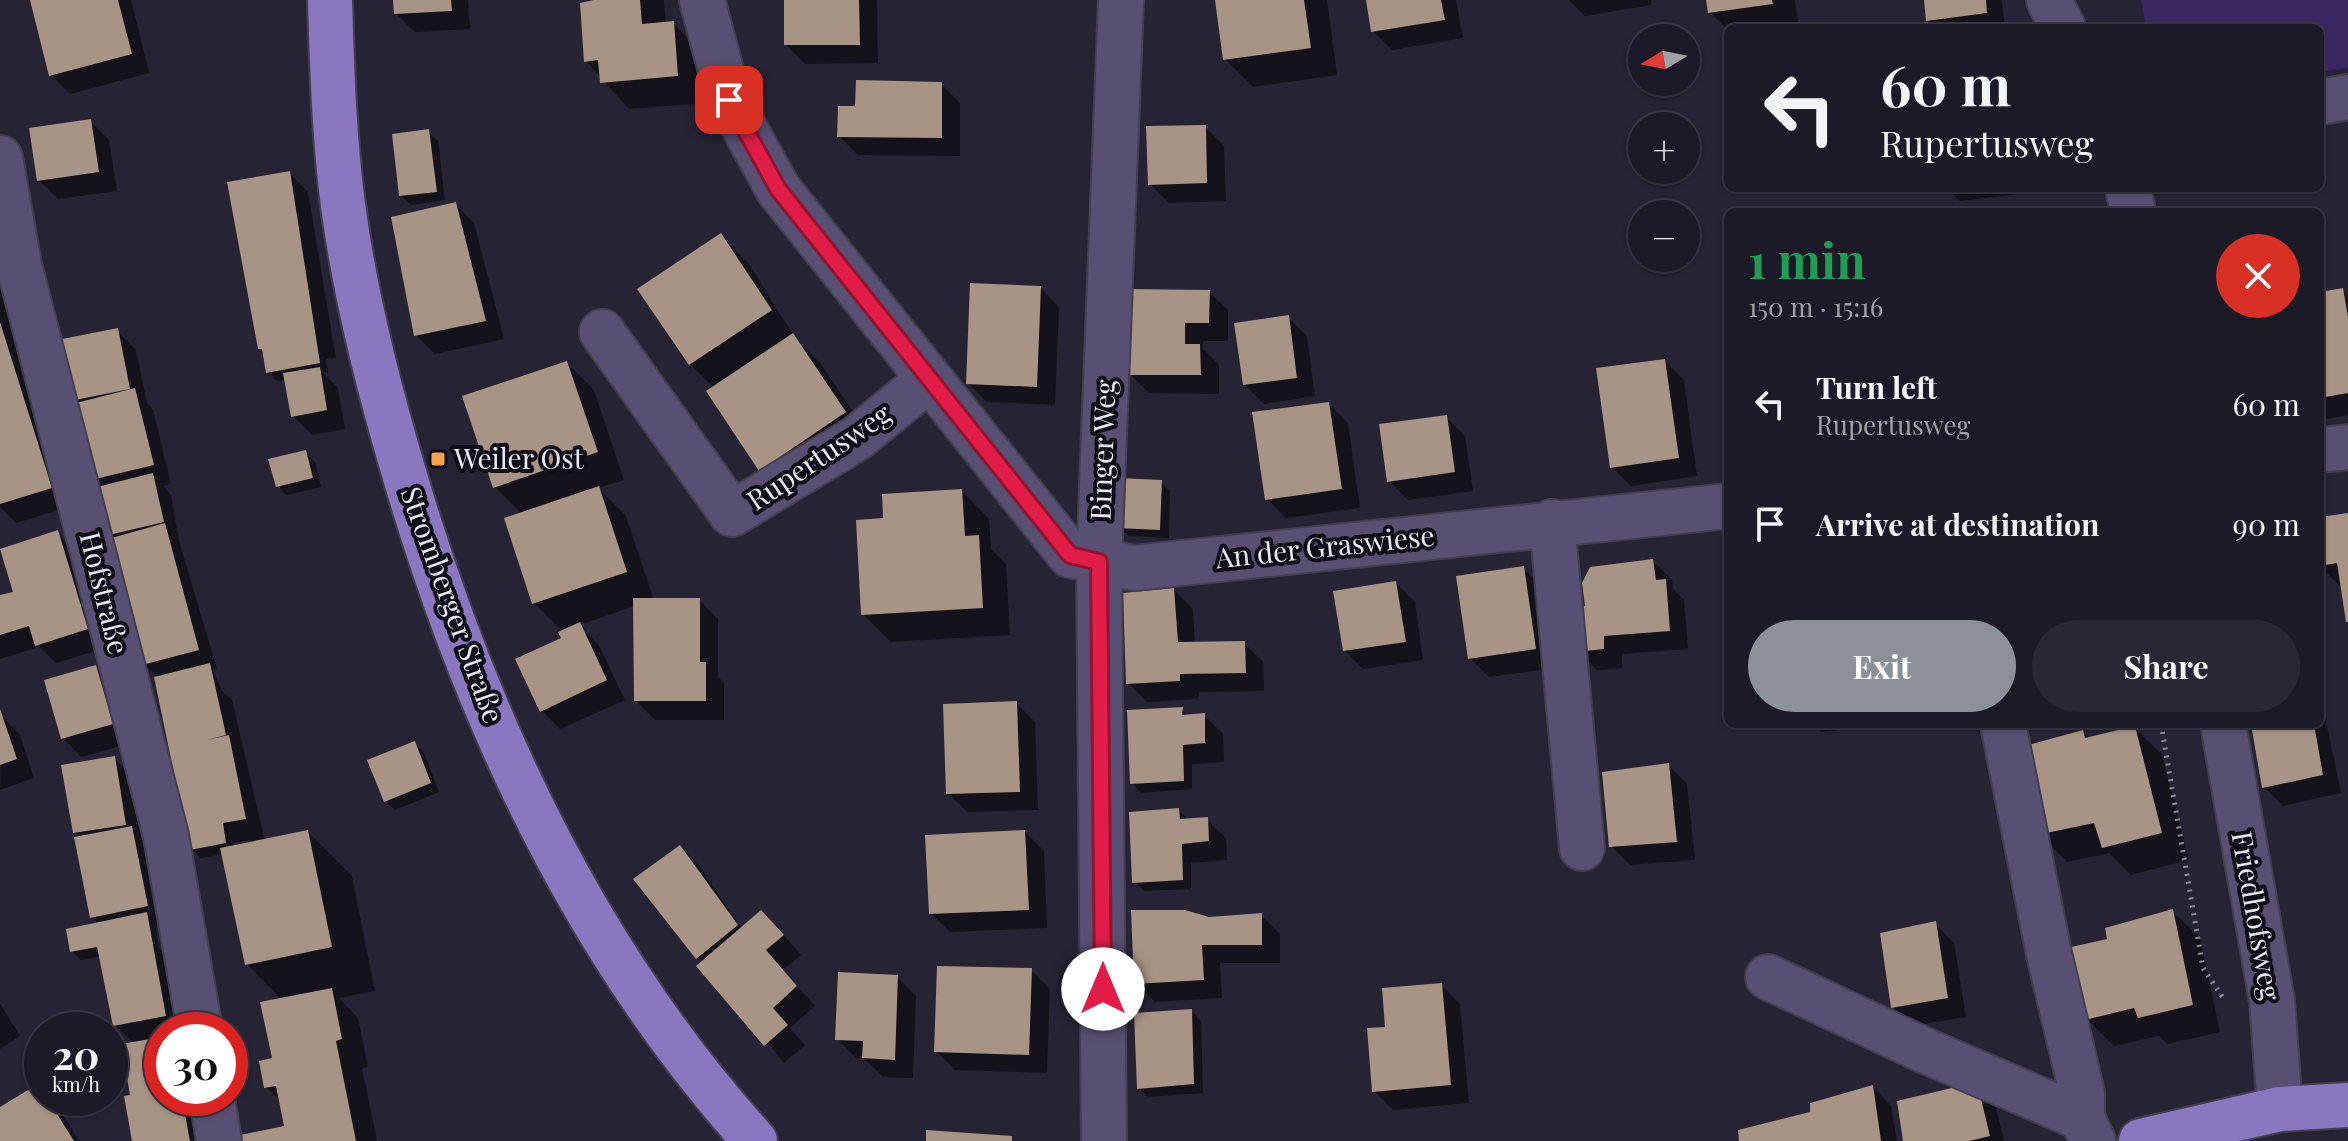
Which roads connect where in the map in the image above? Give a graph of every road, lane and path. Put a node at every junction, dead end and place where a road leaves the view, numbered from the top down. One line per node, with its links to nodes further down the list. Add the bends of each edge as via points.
1 (330, 0): 29 (main road, Stromberger Straße, via 343,207 362,309 387,417 460,641 513,770 618,962 673,1043)
2 (702, 0): 10 (street, via 729,100 778,189)
3 (1121, 0): 15 (street, Binger Weg)
4 (2049, 0): 5 (street)
5 (2061, 24)
6 (2348, 97): 7 (street)
7 (2324, 101)
8 (0, 158): 21 (street, Hofstraße, via 19,265 166,836)
9 (602, 332): 10 (street, Rupertusweg, via 732,514 857,438)
10 (929, 379): 15 (street, via 1070,555)
11 (2348, 447): 12 (street)
12 (2324, 450)
13 (1724, 506): 14 (street, An der Graswiese)
14 (1552, 522): 15 (street, An der Graswiese, via 1134,568); 19 (street)
15 (1099, 562): 30 (street, Binger Weg)
16 (2004, 728): 26 (street)
17 (2162, 728): 22 (path, via 2203,968 2233,1014)
18 (2224, 728): 22 (street, Friedhofsweg)
19 (1582, 848)
20 (1768, 977): 26 (street)
21 (197, 1012)
22 (2275, 1043): 24 (street, Friedhofsweg)
23 (2348, 1105): 24 (main road)
24 (2280, 1109): 27 (main road)
25 (215, 1116): 28 (street)
26 (2087, 1130)
27 (2227, 1131): 31 (main road)
28 (219, 1141)
29 (755, 1141)
30 (1104, 1141)
31 (2141, 1141)

